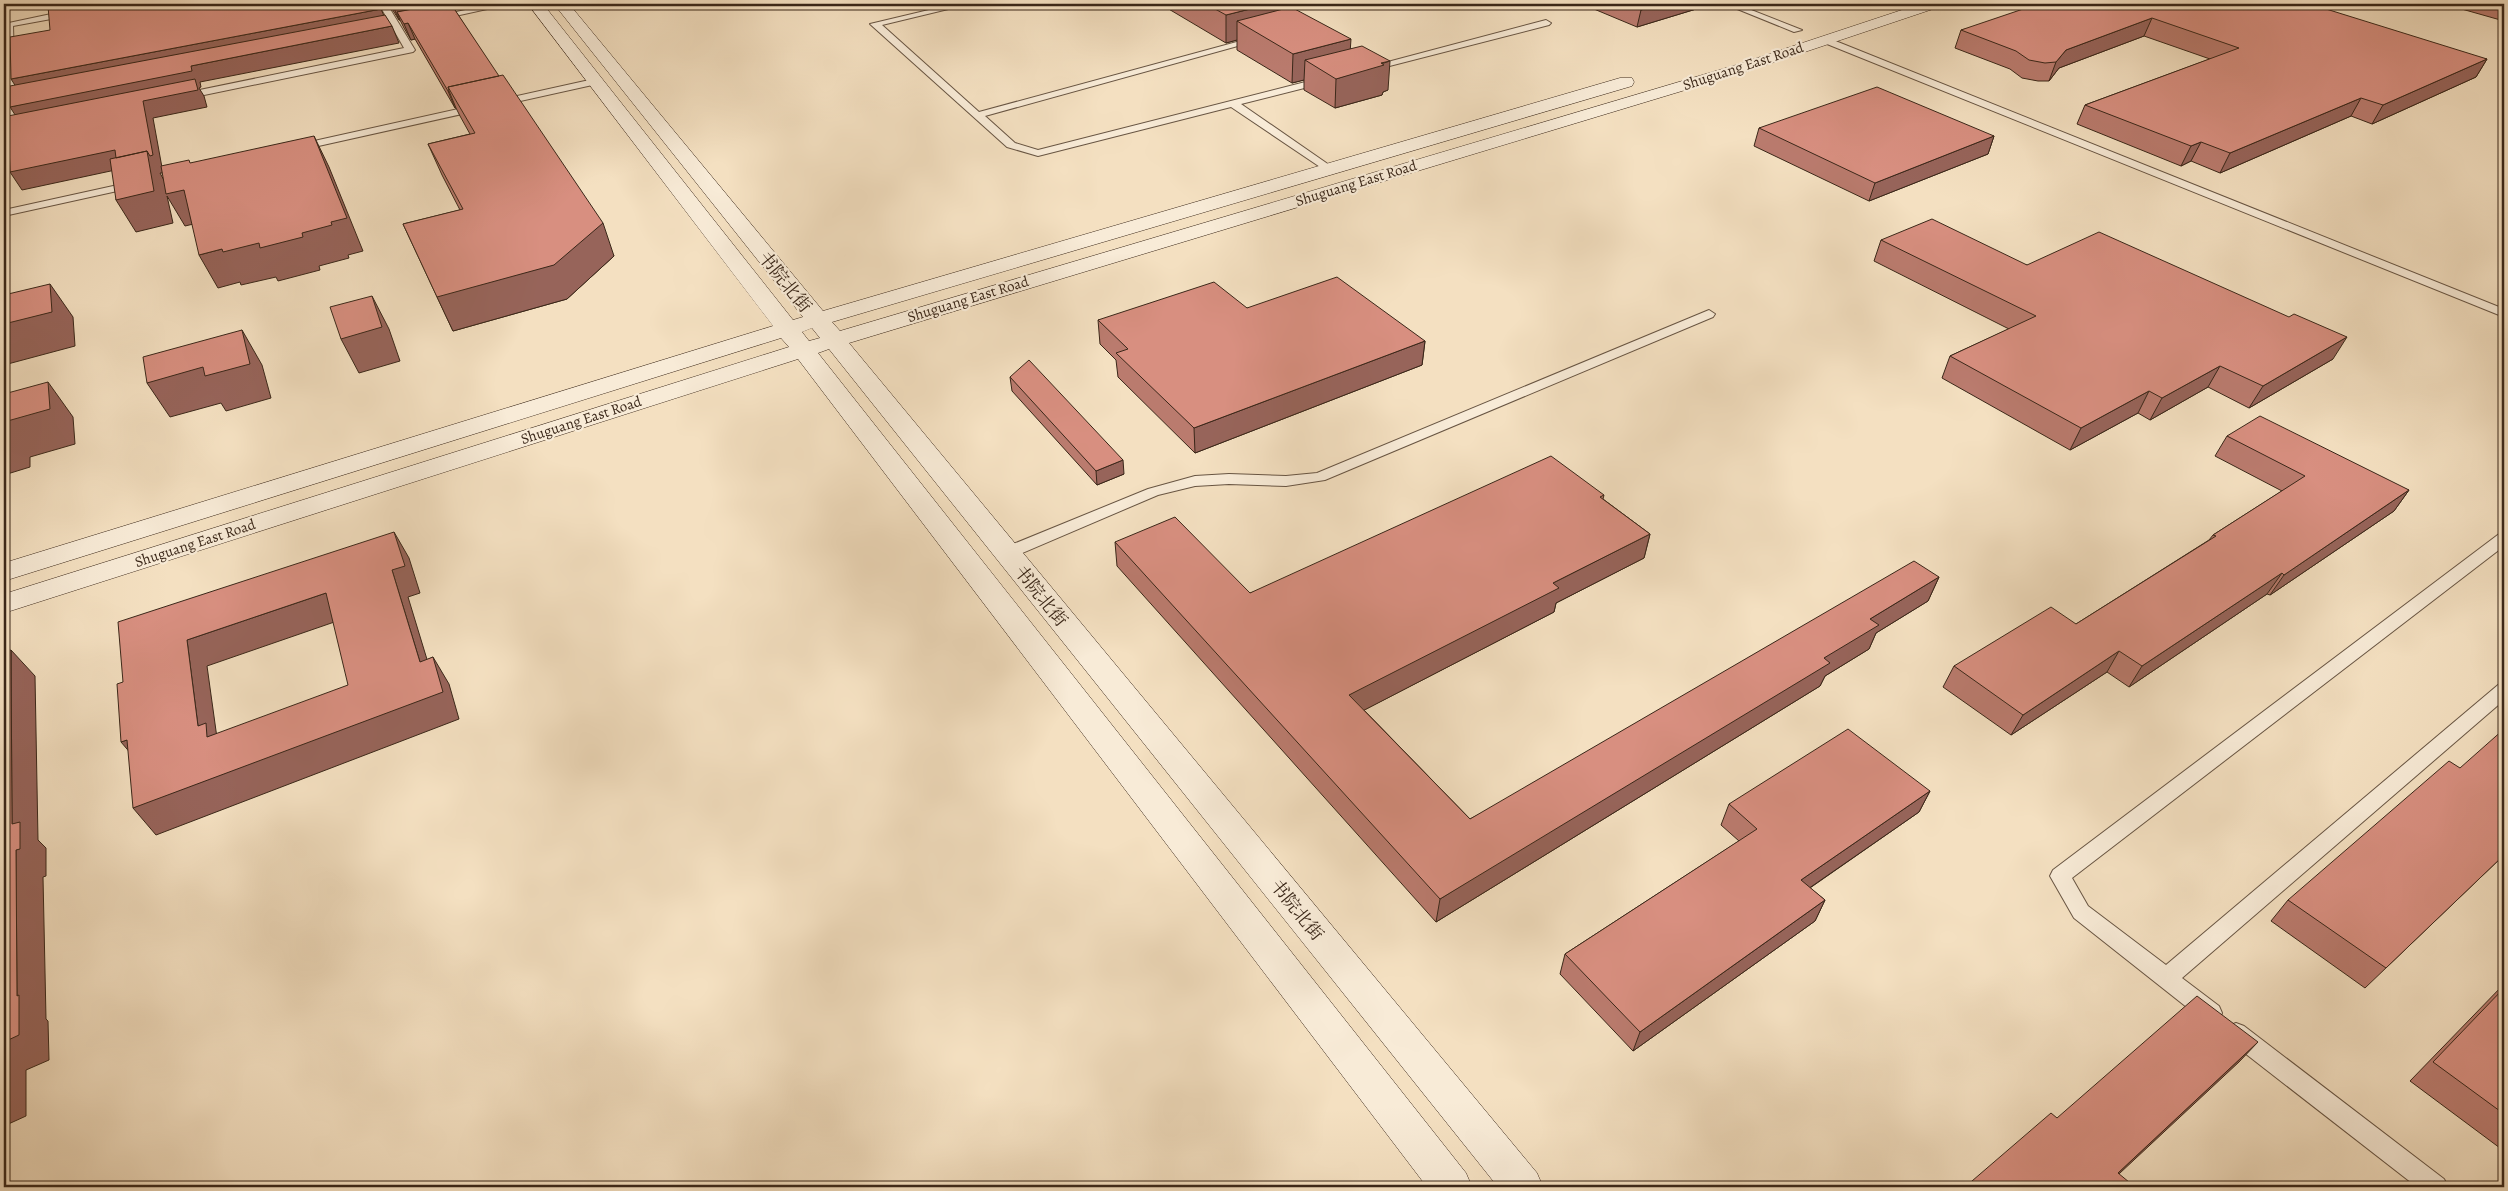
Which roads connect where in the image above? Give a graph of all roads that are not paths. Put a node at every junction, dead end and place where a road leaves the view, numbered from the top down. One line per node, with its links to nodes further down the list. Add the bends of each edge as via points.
1 (383, 4): 18 (lane, via 410,50)
2 (506, 4): 10 (lane)
3 (535, 4): 17 (main road, 书院北街)
4 (560, 4): 28 (main road, 书院北街)
5 (965, 4): 20 (lane, via 875,24)
6 (1729, 4): 12 (lane)
7 (1878, 4): 12 (main road, Shuguang East Road)
8 (1934, 4): 14 (main road, Shuguang East Road)
9 (84, 10): 21 (lane, via 8,24 15,100 11,131)
10 (423, 20)
11 (1546, 23): 15 (lane)
12 (1797, 30): 23 (main road, Shuguang East Road)
13 (1273, 35): 20 (lane)
14 (1825, 40): 26 (lane); 30 (main road, Shuguang East Road)
15 (1364, 67)
16 (1333, 77): 19 (lane)
17 (594, 82): 22 (lane); 29 (main road, 书院北街)
18 (167, 100)
19 (1232, 103): 20 (lane, via 1038,153 1011,145); 23 (lane)
20 (978, 115)
21 (31, 127)
22 (284, 151)
23 (1330, 169): 28 (main road, Shuguang East Road)
24 (149, 181): 25 (lane)
25 (4, 213)
26 (2504, 313)
27 (1709, 314): 33 (lane, via 1320,476 1286,481 1195,481 1154,492)
28 (816, 320): 29 (main road, Shuguang East Road); 30 (main road, 书院北街)
29 (786, 329): 31 (main road, 书院北街); 34 (main road, Shuguang East Road)
30 (834, 340): 31 (main road, Shuguang East Road); 33 (main road, 书院北街)
31 (802, 350): 35 (main road, Shuguang East Road); 38 (main road, 书院北街)
32 (2504, 538): 37 (lane, via 2060,876 2081,912)
33 (1007, 553): 39 (main road, 书院北街)
34 (4, 572)
35 (4, 604)
36 (2504, 690): 37 (lane)
37 (2166, 978): 40 (lane)
38 (1452, 1187)
39 (1522, 1187)
40 (2436, 1187)

